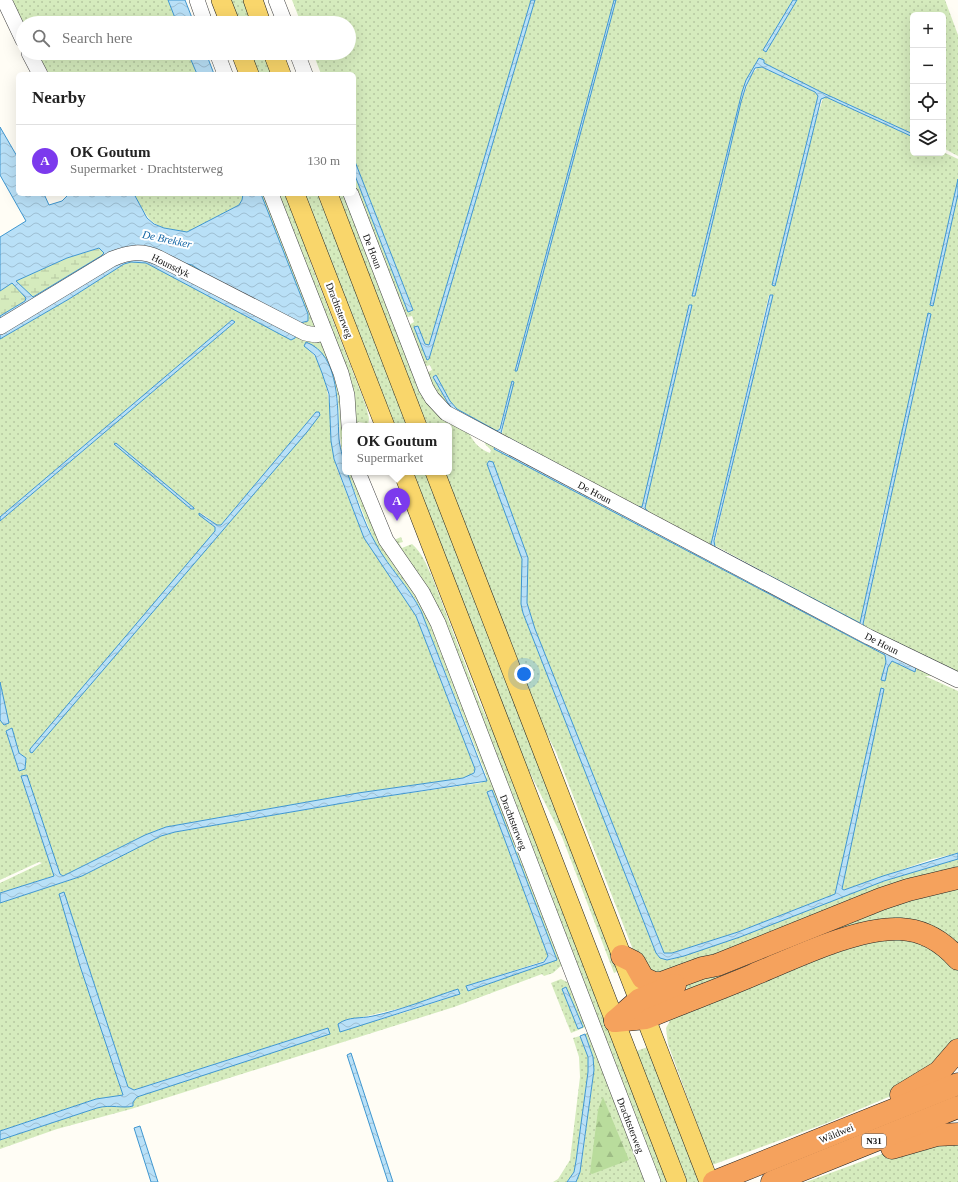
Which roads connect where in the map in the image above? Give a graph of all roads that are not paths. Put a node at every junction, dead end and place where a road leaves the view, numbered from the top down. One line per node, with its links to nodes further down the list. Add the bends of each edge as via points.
1 (4, 0): 10 (street)
2 (197, 0): 6 (street)
3 (221, 0): 7 (main road)
4 (253, 0): 8 (main road)
5 (276, 0): 9 (street)
6 (203, 16)
7 (227, 16)
8 (259, 16)
9 (282, 16)
10 (16, 25)
11 (33, 60): 16 (street)
12 (220, 60): 17 (street)
13 (244, 60): 18 (main road)
14 (276, 60): 19 (main road)
15 (300, 60): 20 (street)
16 (39, 72)
17 (224, 72)
18 (248, 72)
19 (280, 72)
20 (304, 72)
21 (272, 196): 26 (street)
22 (296, 196): 28 (main road, Drachtsterweg)
23 (329, 196): 29 (main road)
24 (352, 196): 33 (street, De Houn, via 426,388 446,413 827,615)
25 (0, 327): 26 (street, Hounsdyk, via 112,259 138,252 159,258 305,334)
26 (325, 333): 27 (street, via 345,384)
27 (349, 423)
28 (384, 423)
29 (416, 423)
30 (359, 475): 45 (street, Drachtsterweg, via 386,540 422,592 438,623)
31 (404, 475): 39 (main road)
32 (436, 475): 35 (main road)
33 (958, 680)
34 (958, 878): 37 (highway, via 908,890 880,900)
35 (622, 956): 37 (highway, via 634,962 643,978 654,983 670,981); 38 (main road)
36 (958, 959): 38 (highway, via 942,944 921,933 902,929 881,930 820,947)
37 (717, 965): 38 (highway)
38 (642, 1009): 39 (highway); 47 (main road)
39 (615, 1021): 46 (main road)
40 (958, 1050): 44 (highway, N31, via 939,1072 854,1116)
41 (958, 1084): 44 (highway, Wâldwei / N31)
42 (958, 1107): 49 (highway, N31)
43 (958, 1134): 50 (highway, N31, via 938,1135 912,1141)
44 (826, 1137): 48 (highway, Wâldwei / N31)
45 (653, 1182)
46 (677, 1182)
47 (709, 1182)
48 (714, 1182)
49 (772, 1182)
50 (795, 1182)

